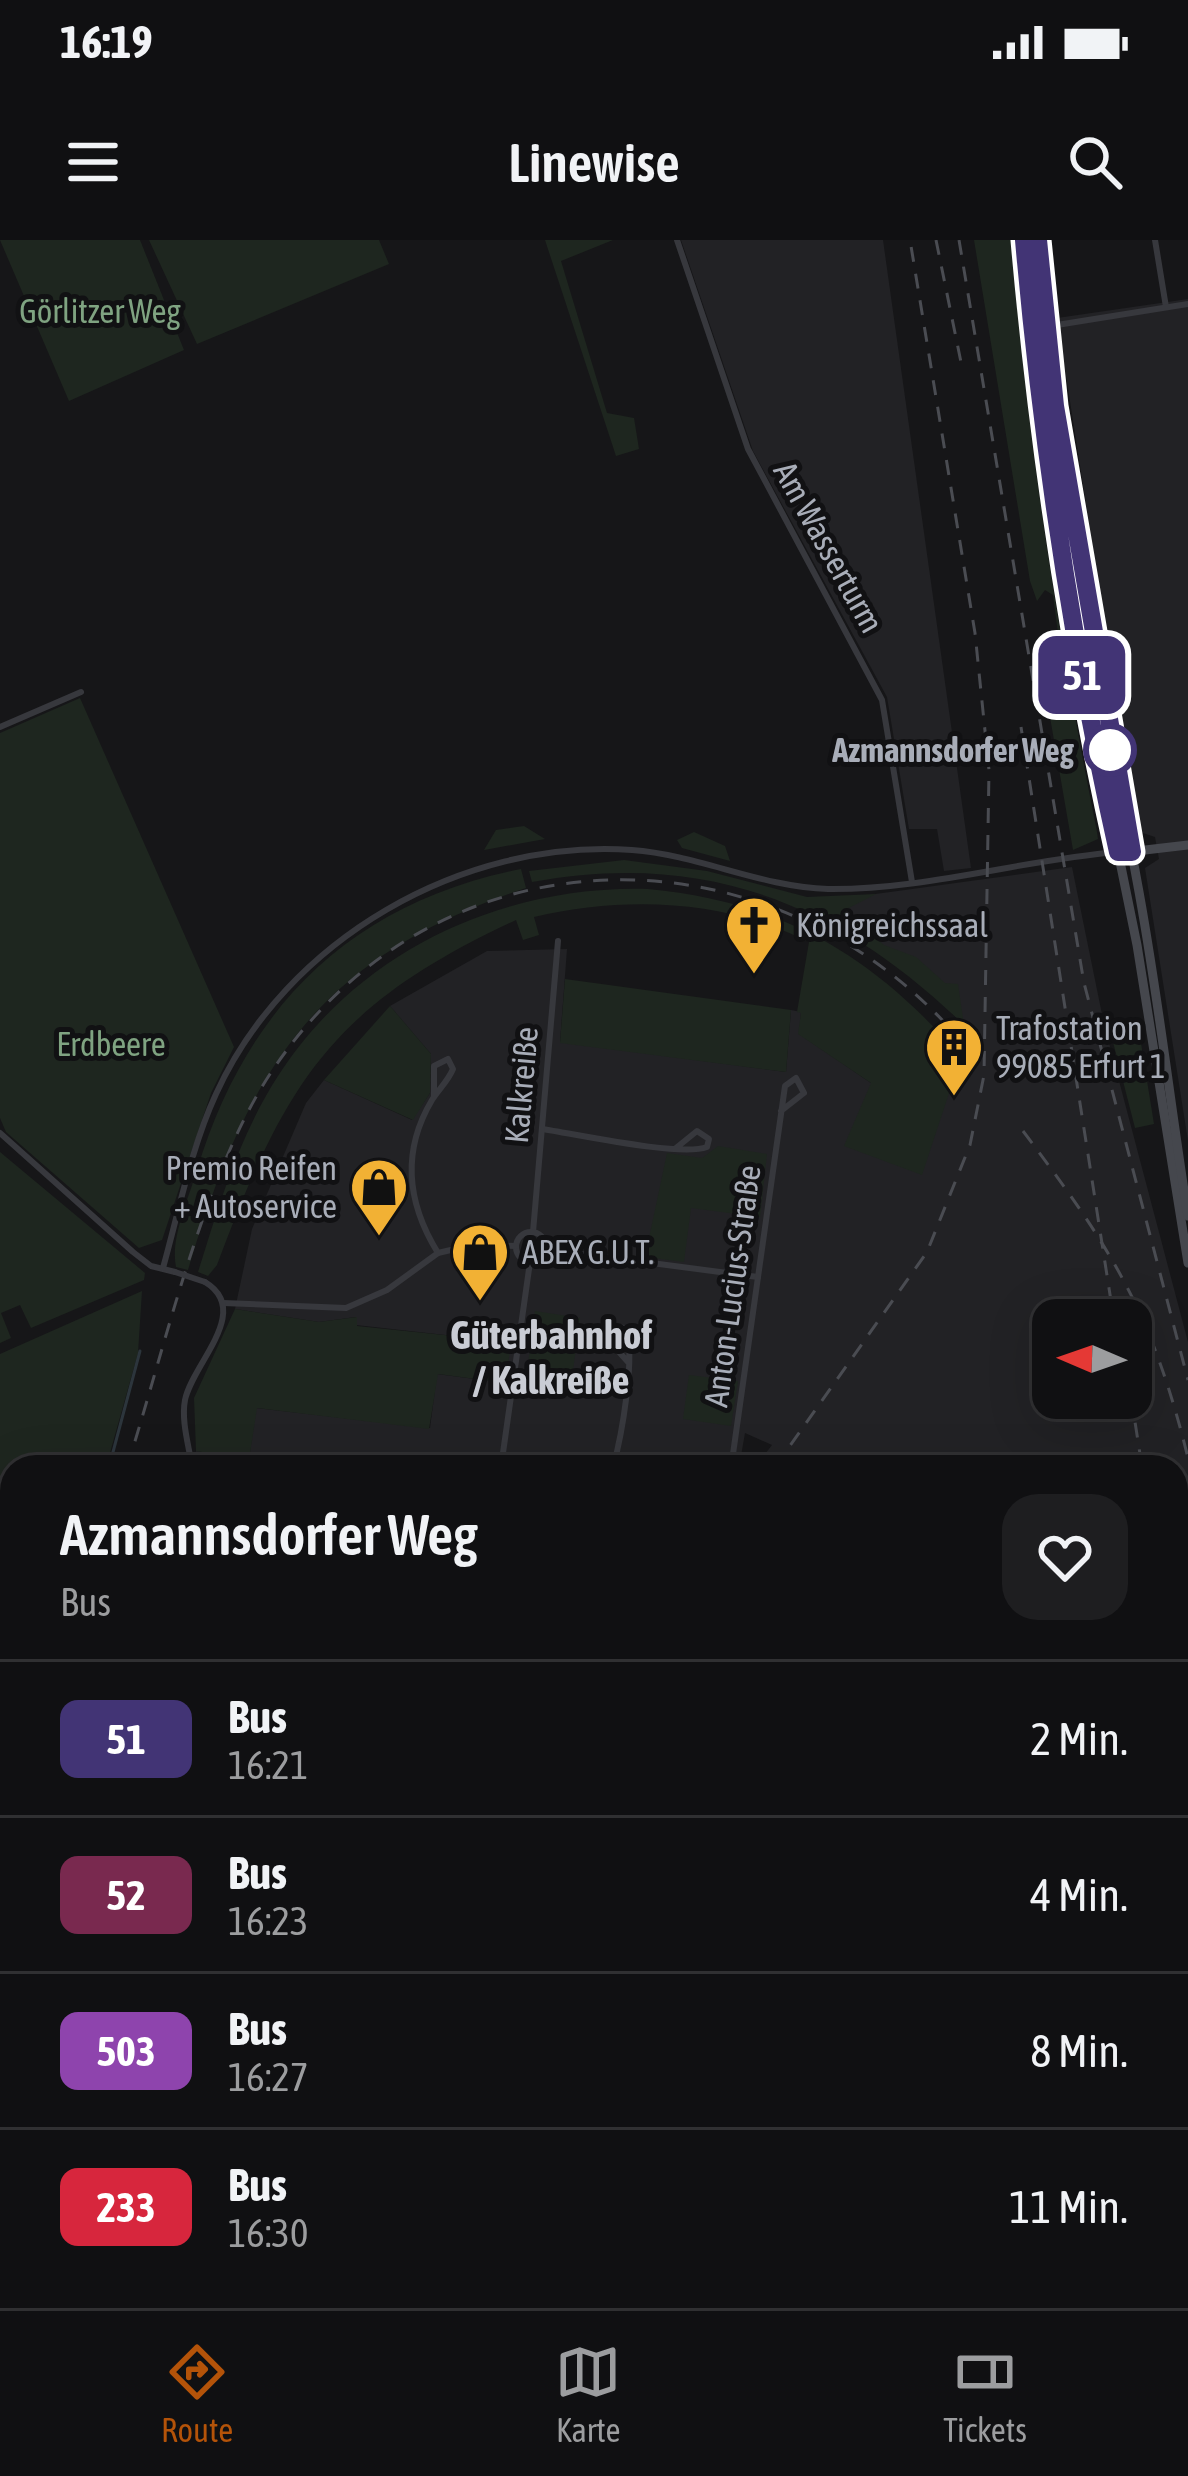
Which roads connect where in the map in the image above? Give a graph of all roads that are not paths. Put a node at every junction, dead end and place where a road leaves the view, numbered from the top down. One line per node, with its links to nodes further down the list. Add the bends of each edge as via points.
1 (677, 240): 14 (street, Am Wasserturm, via 748,449 882,700)
2 (1024, 240): 8 (main road)
3 (1038, 240): 7 (main road)
4 (1155, 240): 6 (street)
5 (1188, 304): 6 (street)
6 (1166, 308): 7 (street)
7 (1045, 327): 8 (street); 13 (main road)
8 (1031, 329): 12 (main road, via 1084,685)
9 (81, 692): 10 (street)
10 (0, 727)
11 (1188, 845): 13 (main road)
12 (1118, 852): 13 (main road); 14 (street); 27 (main road)
13 (1132, 852): 21 (main road)
14 (912, 882): 28 (street, via 814,888 667,854 589,850 488,868 405,901 313,961 255,1024 201,1133)
15 (558, 941): 18 (street, Kalkreiße)
16 (434, 1096): 16 (street, via 453,1069 448,1059 434,1066); 25 (street, via 410,1177)
17 (782, 1111): 17 (street, Anton-Lucius-Straße, via 805,1093 796,1078 785,1086); 29 (street, Anton-Lucius-Straße)
18 (542, 1129): 20 (street); 22 (street, Kalkreiße)
19 (0, 1133): 28 (street, via 133,1252)
20 (676, 1148): 20 (street, via 702,1150 709,1138 697,1131)
21 (1188, 1216)
22 (533, 1232): 23 (street); 24 (street)
23 (516, 1246): 25 (street); 26 (street)
24 (545, 1250): 26 (street); 29 (street)
25 (438, 1253): 30 (street, via 346,1308)
26 (530, 1262): 33 (street)
27 (1188, 1263)
28 (163, 1268): 30 (street, bridge, via 205,1282)
29 (758, 1277): 35 (street, Anton-Lucius-Straße)
30 (223, 1303): 32 (street, via 224,1317 186,1396)
31 (628, 1362): 31 (street, via 628,1332 616,1328 610,1343); 34 (street)
32 (191, 1455)
33 (503, 1455)
34 (615, 1455)
35 (732, 1455)

